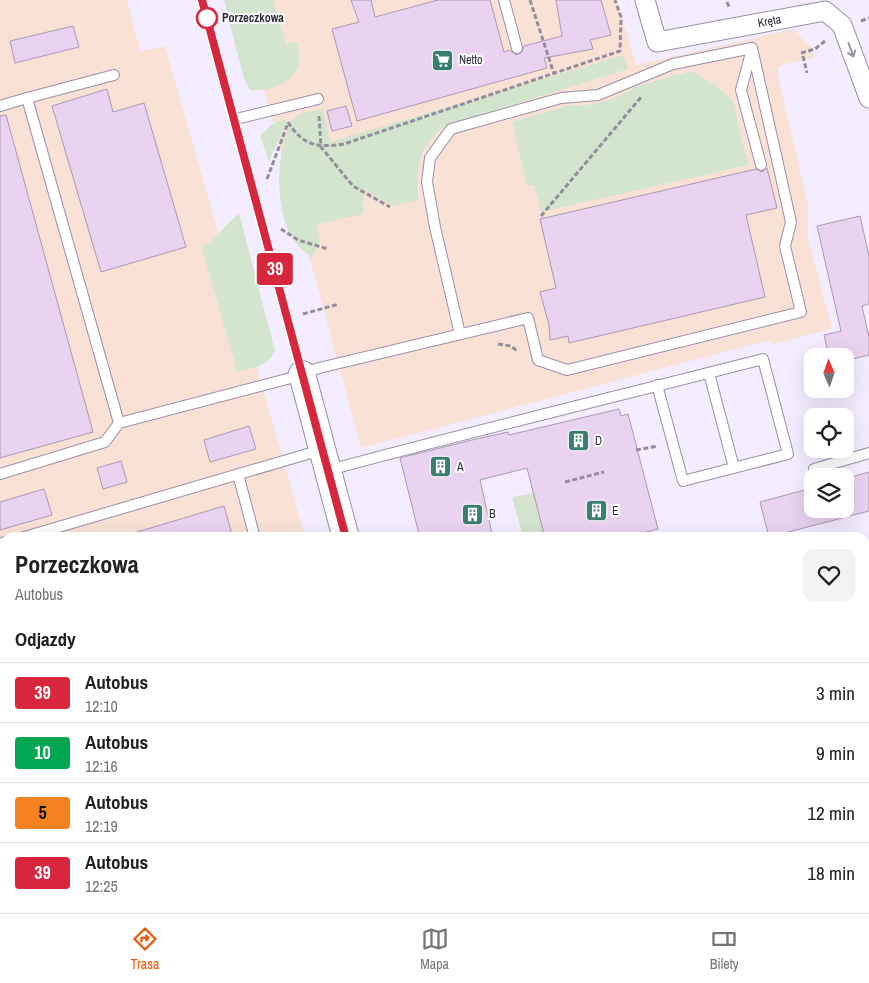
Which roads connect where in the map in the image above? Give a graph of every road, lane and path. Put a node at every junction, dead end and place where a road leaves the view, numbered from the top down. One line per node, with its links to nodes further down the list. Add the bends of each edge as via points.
1 (504, 0): 6 (lane)
2 (530, 0): 10 (path)
3 (615, 0): 10 (path, via 620,17 620,51)
4 (645, 0): 5 (street, Kręta, via 657,42)
5 (831, 16): 9 (path, via 825,42 802,54); 13 (street, one-way to 13, via 842,25)
6 (517, 48)
7 (752, 48): 8 (lane); 20 (lane, via 740,90); 28 (lane, via 791,222 786,246 801,312 567,370 538,360 528,318)
8 (665, 67): 23 (path); 28 (lane, via 598,95 561,98 451,129 439,142 430,158 427,182)
9 (807, 72)
10 (554, 74): 19 (path, via 344,144)
11 (114, 75): 12 (lane)
12 (27, 98): 15 (lane); 32 (lane)
13 (869, 98)
14 (318, 99): 16 (lane); 19 (path)
15 (0, 106)
16 (280, 109): 17 (lane); 18 (path)
17 (236, 119)
18 (288, 122): 19 (path, via 309,144); 21 (path)
19 (321, 147): 22 (path, via 352,186)
20 (761, 165)
21 (268, 179)
22 (390, 207)
23 (542, 216)
24 (281, 229): 25 (path, via 298,240)
25 (328, 249)
26 (339, 304): 27 (path)
27 (303, 314)
28 (460, 334): 30 (lane)
29 (709, 373): 31 (lane); 35 (lane); 35 (lane, via 763,359 788,454)
30 (302, 374): 32 (lane); 34 (street)
31 (657, 385): 34 (lane); 35 (lane, via 682,481)
32 (119, 424): 38 (lane, via 105,442)
33 (869, 452): 36 (lane)
34 (325, 460): 39 (lane); 43 (street)
35 (734, 468)
36 (817, 468)
37 (604, 472): 40 (path)
38 (0, 474)
39 (238, 474): 41 (lane); 42 (lane)
40 (565, 482)
41 (41, 532)
42 (253, 532)
43 (344, 532)

